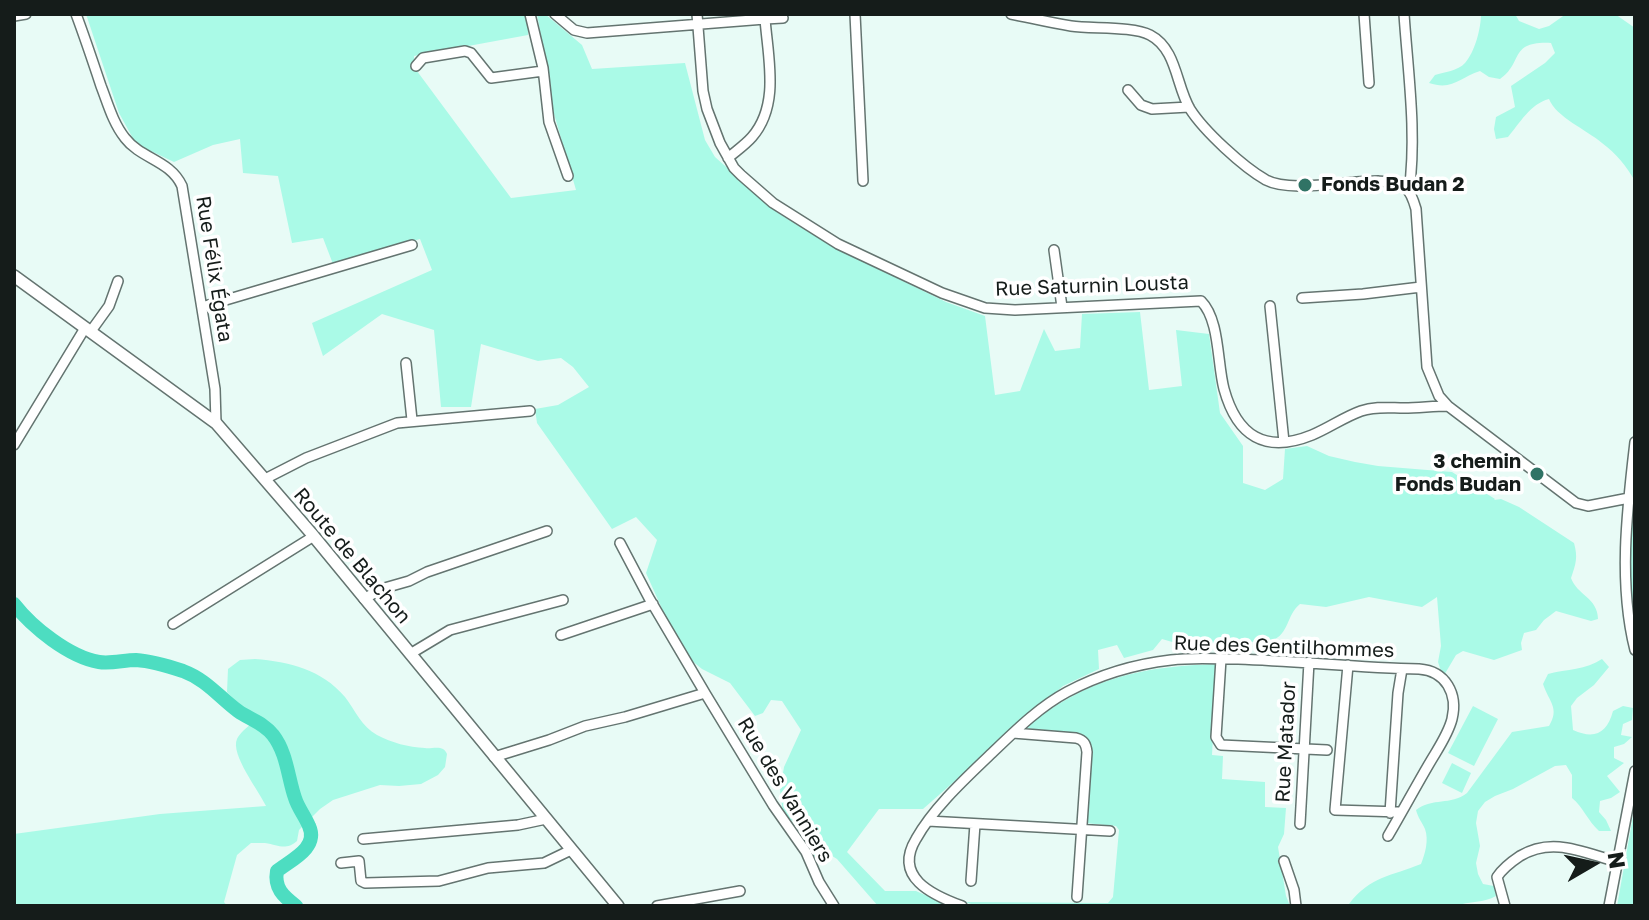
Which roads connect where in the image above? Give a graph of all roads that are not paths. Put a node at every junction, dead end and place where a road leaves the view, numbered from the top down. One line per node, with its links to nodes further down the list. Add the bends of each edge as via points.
1 (26, 14): 10 (street)
2 (76, 14): 30 (street, Rue Félix Égata, via 118,128 131,145 170,168 179,180)
3 (530, 14): 15 (street)
4 (555, 14): 13 (street, via 574,30 587,33)
5 (697, 14): 13 (street, Rue Saturnin Lousta)
6 (855, 14): 21 (street)
7 (1011, 14): 18 (street, via 1149,35 1166,50)
8 (1364, 14): 16 (street)
9 (1404, 14): 22 (street, via 1412,124)
10 (14, 16)
11 (783, 18): 12 (street)
12 (765, 19): 13 (street); 19 (street, via 768,107 761,126)
13 (698, 25): 19 (street, Rue Saturnin Lousta, via 705,101)
14 (416, 66): 15 (street, via 423,58 465,51 491,78)
15 (543, 71): 20 (street, via 549,122)
16 (1369, 83)
17 (1128, 90): 18 (street, via 1152,109)
18 (1189, 107): 22 (street, via 1225,148 1271,182 1389,182)
19 (728, 158): 31 (street, Rue Saturnin Lousta, via 773,203 838,244 942,293 985,308)
20 (568, 176)
21 (863, 181)
22 (1409, 192): 27 (street, via 1416,209)
23 (412, 245): 30 (street)
24 (1054, 250): 31 (street)
25 (14, 276): 32 (street, Route de Blachon)
26 (118, 281): 32 (street, via 109,306)
27 (1421, 287): 28 (street); 34 (street, via 1427,367)
28 (1302, 298)
29 (1270, 306): 38 (street)
30 (202, 307): 37 (street, Rue Félix Égata)
31 (1062, 307): 38 (street, Rue Saturnin Lousta, via 1201,301 1210,312 1236,420 1255,439)
32 (88, 330): 37 (street, Route de Blachon); 40 (street)
33 (406, 363): 36 (street)
34 (1448, 406): 38 (street, via 1364,410 1311,436); 42 (street, via 1576,503 1588,506)
35 (530, 411): 36 (street)
36 (412, 420): 41 (street, via 306,458)
37 (216, 423): 41 (street, Route de Blachon)
38 (1284, 442)
39 (1635, 442): 42 (street)
40 (14, 445)
41 (265, 479): 44 (street, Route de Blachon)
42 (1629, 498): 51 (street, via 1626,601)
43 (547, 531): 46 (street)
44 (314, 536): 46 (street, Route de Blachon); 49 (street)
45 (620, 543): 48 (street, Rue des Vanniers)
46 (364, 599): 52 (street, Route de Blachon)
47 (563, 600): 52 (street, via 450,630)
48 (653, 604): 50 (street); 57 (street, Rue des Vanniers)
49 (173, 624)
50 (561, 635)
51 (1635, 650)
52 (410, 654): 61 (street, Route de Blachon)
53 (1221, 659): 54 (street, Rue des Gentilhommes); 58 (street, Rue des Gentilhommes, via 1172,659 1105,676 1066,693); 59 (street, via 1218,742)
54 (1309, 662): 55 (street, Rue des Gentilhommes); 59 (street, Rue Matador)
55 (1348, 665): 56 (street, Rue des Gentilhommes); 63 (street, via 1335,810)
56 (1402, 669): 63 (street); 63 (street, Rue des Gentilhommes, via 1426,669 1443,677 1453,715)
57 (705, 693): 61 (street); 81 (street, Rue des Vanniers, via 806,852)
58 (1013, 733): 65 (street, Rue des Gentilhommes); 68 (street, via 1084,742)
59 (1303, 749): 60 (street); 67 (street, Rue Matador)
60 (1327, 750)
61 (494, 757): 64 (street, Route de Blachon)
62 (1635, 771): 74 (street)
63 (1396, 813): 70 (street, Rue des Gentilhommes)
64 (546, 819): 71 (street); 72 (street, Route de Blachon)
65 (928, 821): 66 (street); 82 (street, Rue des Gentilhommes, via 911,851 913,876 928,891)
66 (975, 824): 68 (street); 76 (street)
67 (1300, 824)
68 (1081, 830): 69 (street); 78 (street)
69 (1110, 831)
70 (1388, 836)
71 (363, 839)
72 (571, 850): 75 (street, via 544,863 405,883 365,883 359,861); 79 (street, Route de Blachon)
73 (1284, 861): 83 (street)
74 (1618, 862): 84 (street, via 1560,846 1537,848 1497,877); 85 (street)
75 (341, 863)
76 (971, 881)
77 (740, 891): 80 (street)
78 (1077, 897)
79 (618, 906)
80 (657, 906)
81 (834, 906)
82 (962, 906)
83 (1296, 906)
84 (1505, 906)
85 (1609, 906)

